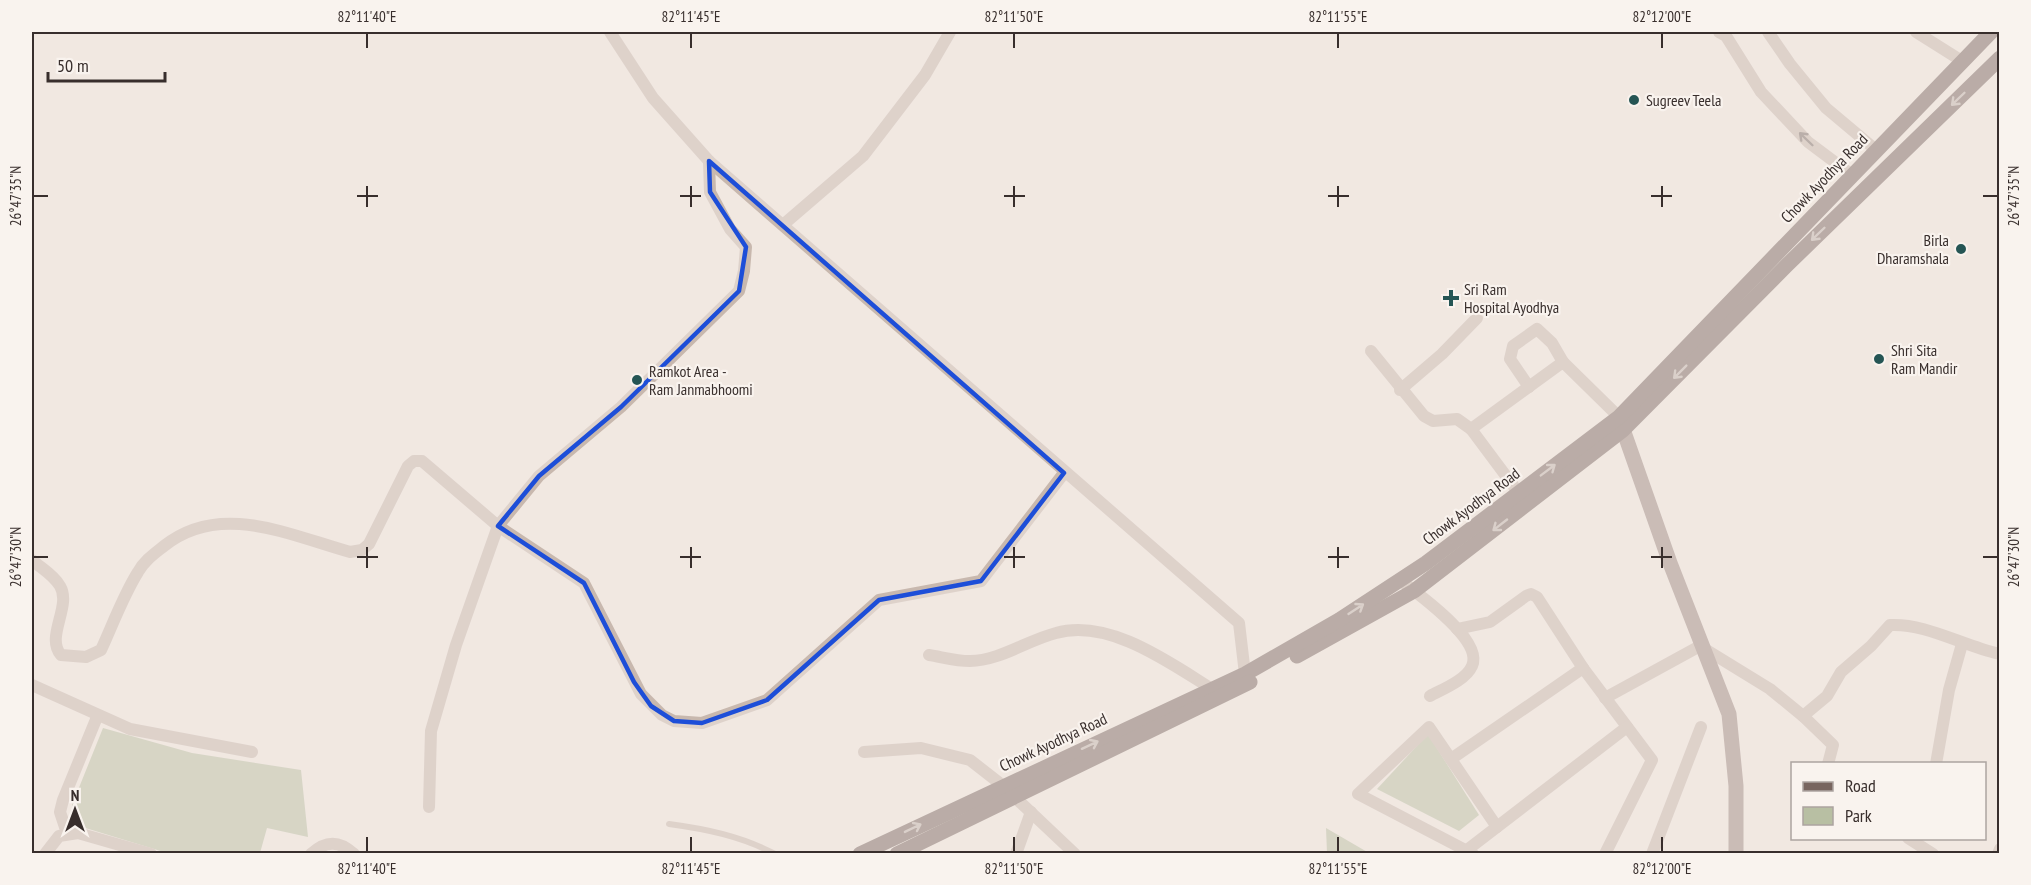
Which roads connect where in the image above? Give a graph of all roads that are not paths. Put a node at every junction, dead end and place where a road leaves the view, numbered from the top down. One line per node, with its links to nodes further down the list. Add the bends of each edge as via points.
1 (610, 32): 10 (street, via 653,98)
2 (950, 32): 12 (street, via 925,75 863,156)
3 (1719, 32): 11 (street, one-way to 3, via 1808,142 1761,92 1726,36)
4 (1768, 32): 9 (street, via 1826,108)
5 (1916, 32): 8 (street)
6 (1991, 32): 8 (main road, Chowk Ayodhya Road)
7 (2000, 58): 18 (main road, one-way to 18)
8 (1962, 61): 9 (main road, Chowk Ayodhya Road)
9 (1876, 150): 11 (main road, Chowk Ayodhya Road)
10 (709, 160): 12 (street); 22 (street, via 710,192 730,229 746,247 739,291 621,407 539,476)
11 (1852, 175): 18 (main road, Chowk Ayodhya Road)
12 (784, 224): 20 (street)
13 (1477, 318): 17 (street)
14 (1371, 351): 17 (street)
15 (1563, 362): 16 (street); 16 (street, via 1552,343 1537,329 1513,346 1510,359); 18 (street)
16 (1529, 387): 19 (street)
17 (1400, 390): 19 (street, via 1430,420 1457,419)
18 (1621, 423): 21 (main road, Chowk Ayodhya Road, one-way to 18); 25 (main road, one-way to 25); 28 (street)
19 (1471, 429): 21 (street)
20 (1064, 473): 22 (street, via 981,581 879,600 767,700 702,723 674,722 651,706 634,682 584,583); 32 (street, via 1239,623)
21 (1518, 492): 24 (main road, Chowk Ayodhya Road)
22 (498, 526): 23 (street, via 422,462 414,462 408,466 369,544 362,550 350,552 241,523 216,523 190,530 145,562 101,650 86,657 58,653 63,592 55,579); 47 (street, via 431,731)
23 (32, 560)
24 (1400, 580): 25 (street); 32 (main road, Chowk Ayodhya Road, one-way to 24)
25 (1414, 591): 26 (street); 46 (main road, via 1217,700)
26 (1456, 629): 31 (street, via 1490,622 1531,594 1537,597); 35 (street, via 1469,644 1473,666 1466,675)
27 (1962, 644): 29 (street); 37 (street, via 1907,624 1890,625 1841,672 1827,696); 45 (street)
28 (1700, 646): 36 (street); 37 (street, via 1770,689); 66 (street, via 1729,714 1736,786)
29 (2000, 654)
30 (929, 655): 34 (street, via 970,661 990,658 1058,632 1078,631 1138,644)
31 (1583, 668): 36 (street); 43 (street)
32 (1245, 674): 34 (main road, Chowk Ayodhya Road)
33 (32, 685): 38 (street)
34 (1212, 689): 46 (main road, Chowk Ayodhya Road, one-way to 34)
35 (1430, 696)
36 (1605, 698): 39 (street)
37 (1803, 716): 44 (street, via 1833,745)
38 (97, 717): 41 (street, via 129,729); 51 (street, via 63,800 60,812)
39 (1627, 727): 50 (street); 64 (street, via 1652,760)
40 (1701, 727): 65 (street)
41 (252, 752)
42 (864, 752): 46 (street, via 921,748 970,760)
43 (1451, 759): 50 (street); 54 (street, via 1429,727 1358,794)
44 (1829, 762)
45 (1936, 762)
46 (1008, 791): 48 (street); 60 (main road, Chowk Ayodhya Road, one-way to 46); 61 (main road)
47 (429, 807)
48 (1031, 812): 62 (street); 63 (street)
49 (669, 824): 59 (lane, via 706,829 754,843)
50 (1497, 827): 54 (street)
51 (67, 833): 55 (street, via 59,836); 56 (street)
52 (1912, 840): 67 (street)
53 (2000, 849): 68 (street)
54 (1470, 852)
55 (45, 854)
56 (151, 854)
57 (311, 854): 58 (street, via 320,846 333,843)
58 (354, 854)
59 (775, 854)
60 (860, 854)
61 (897, 854)
62 (1016, 854)
63 (1075, 854)
64 (1605, 854)
65 (1652, 854)
66 (1736, 854)
67 (1933, 854)
68 (1998, 854)

